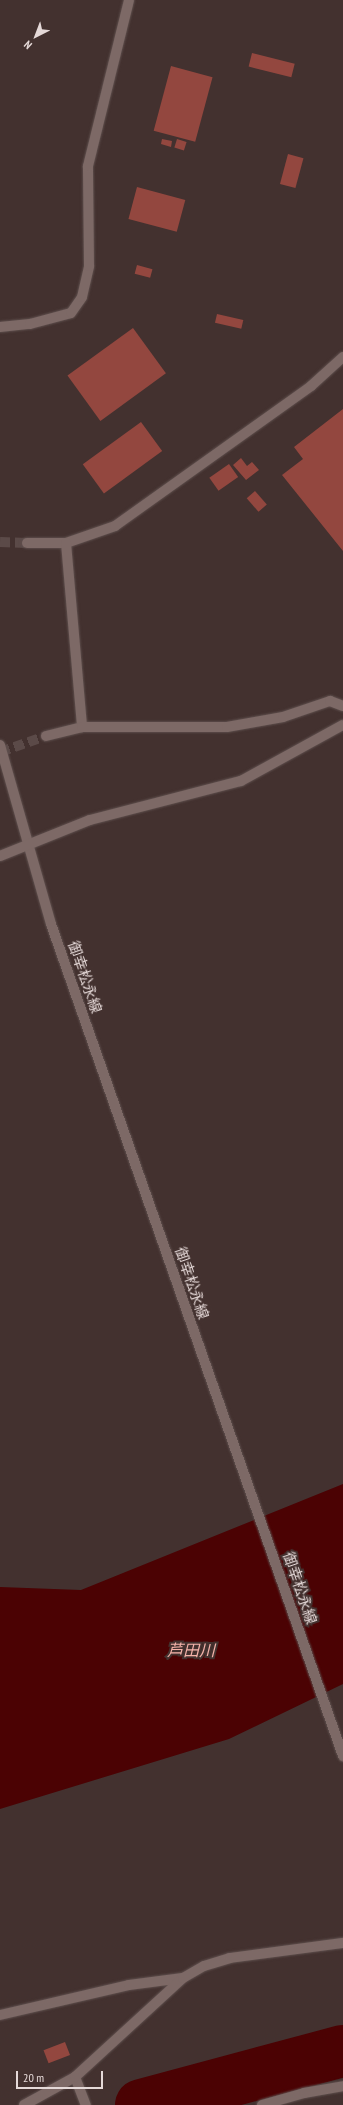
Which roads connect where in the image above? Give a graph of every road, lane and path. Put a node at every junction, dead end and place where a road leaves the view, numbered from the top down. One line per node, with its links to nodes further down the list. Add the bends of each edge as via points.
1 (128, 0): 2 (street, via 88,166 89,266 82,297 70,313 30,324)
2 (0, 327)
3 (343, 357): 5 (street, via 311,386 115,526)
4 (27, 543): 5 (street)
5 (66, 543): 8 (street)
6 (343, 706): 8 (street, via 330,701 283,717 227,727)
7 (343, 725): 11 (street, via 241,780 90,820)
8 (82, 727): 9 (street)
9 (46, 736)
10 (0, 745): 11 (street, 御幸松永線)
11 (26, 845): 12 (street); 13 (street, 御幸松永線, via 51,924)
12 (0, 856)
13 (343, 1756)
14 (343, 1943): 15 (street, via 230,1958 204,1966)
15 (183, 1978): 16 (street, via 129,1985); 17 (street)
16 (0, 2015)
17 (75, 2077): 19 (street); 20 (street)
18 (343, 2086): 21 (street, via 304,2093)
19 (24, 2105)
20 (86, 2105)
21 (262, 2105)

